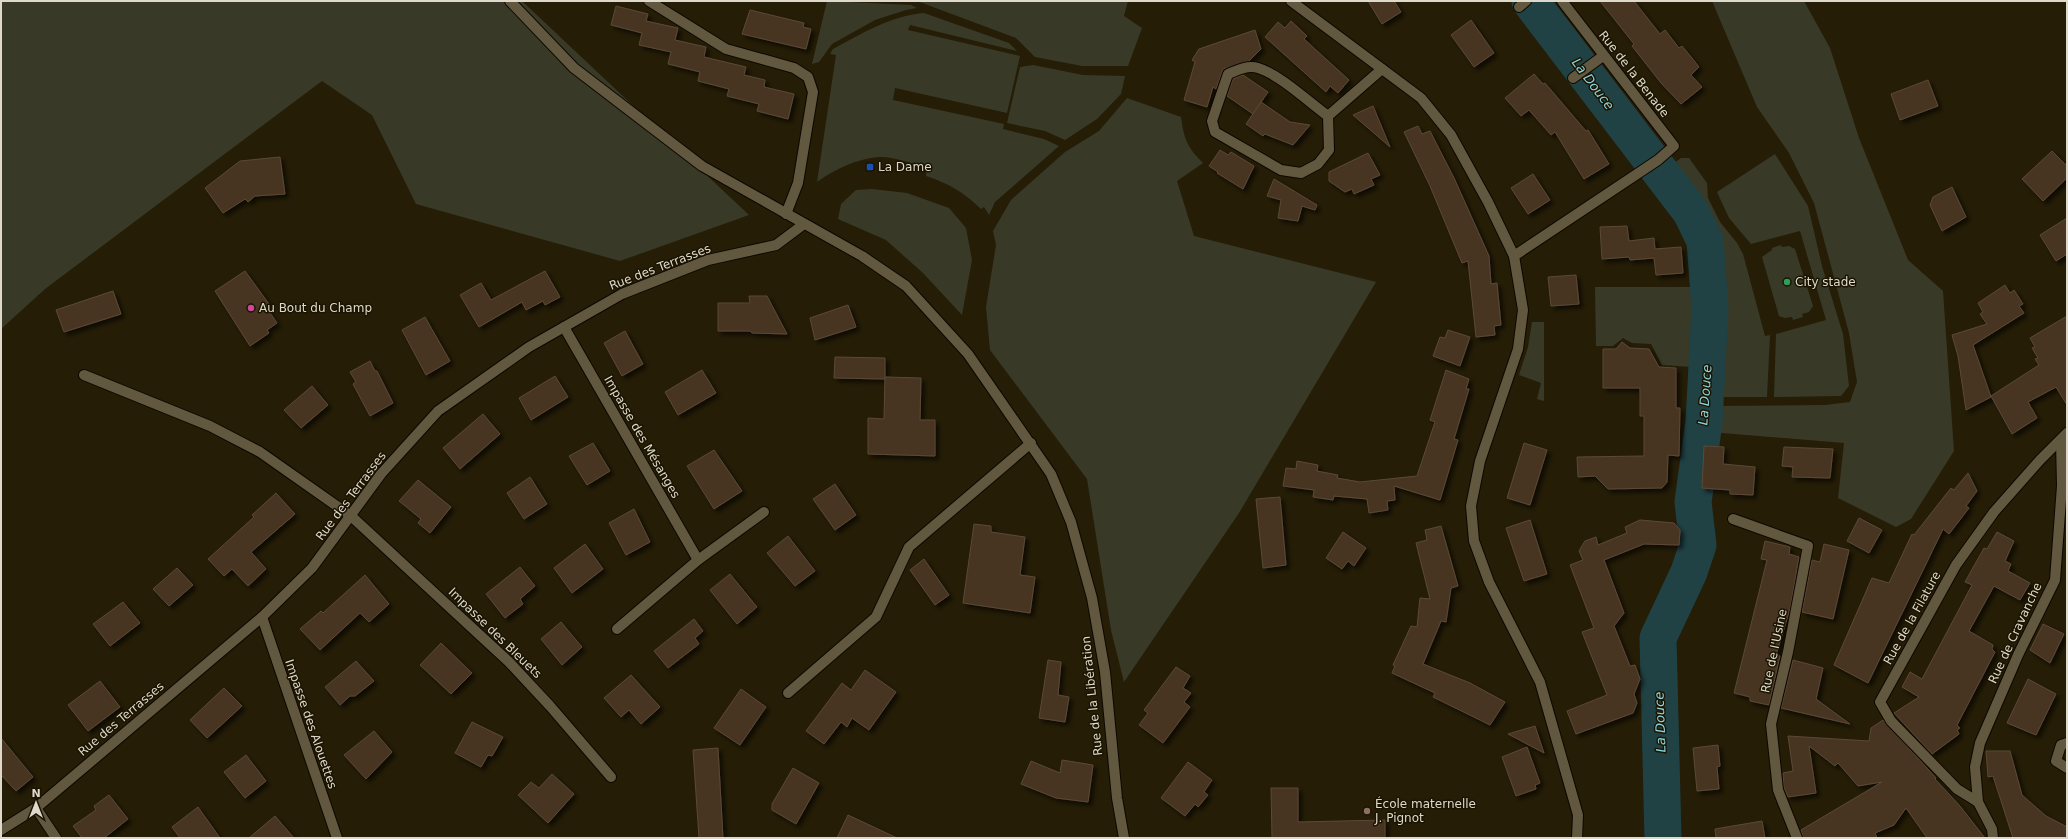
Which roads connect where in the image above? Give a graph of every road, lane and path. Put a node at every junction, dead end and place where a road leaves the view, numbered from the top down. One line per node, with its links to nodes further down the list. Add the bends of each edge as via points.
1 (510, 1): 9 (street, Rue de la Libération, via 574,68 642,122 702,166)
2 (649, 1): 9 (street, via 726,49 794,68 808,77 812,92 798,183)
3 (1291, 1): 6 (street)
4 (1562, 1): 5 (street, Rue de la Benade)
5 (1602, 56): 7 (street); 11 (street, Rue de la Benade, via 1674,146 1658,160)
6 (1382, 69): 8 (street); 11 (street, via 1421,98 1451,135)
7 (1572, 78)
8 (1328, 116): 8 (street, via 1277,78 1258,68 1242,68 1228,74 1212,121 1216,132 1229,140 1281,170 1301,173 1318,164 1329,150)
9 (786, 214): 10 (street, Rue de la Libération)
10 (804, 224): 12 (street, Rue des Terrasses, via 776,245 708,260 622,294); 15 (street, Rue de la Libération, via 862,256 906,286 968,354)
11 (1514, 256): 32 (street, via 1523,310 1518,349 1480,461 1471,506 1474,541 1489,582 1540,682 1578,815)
12 (564, 327): 17 (street, Rue des Terrasses, via 529,347 438,411 381,474); 19 (street, Impasse des Mésanges)
13 (84, 375): 17 (street, Impasse des Bleuets, via 210,426 260,452)
14 (2064, 437): 26 (street, Rue de Cravanche, via 2055,580 2018,655 1980,743 1974,767); 26 (street, Rue de la Filature, via 1994,512 1956,565 1880,702 1891,720 1957,789)
15 (1031, 443): 22 (street, via 909,547 876,617); 31 (street, Rue de la Libération, via 1051,474 1071,522 1092,598 1105,672 1117,798)
16 (764, 512): 19 (street)
17 (351, 516): 20 (street, Rue des Terrasses, via 312,568); 25 (street, Impasse des Bleuets, via 509,662)
18 (1733, 519): 33 (street, Rue de l'Usine, via 1808,546 1771,724 1778,790)
19 (698, 560): 21 (street)
20 (262, 617): 27 (street, Rue des Terrasses); 30 (street, Impasse des Alouettes)
21 (618, 629)
22 (788, 692)
23 (2067, 743): 24 (street, via 2061,745 2056,762)
24 (2067, 768)
25 (611, 777)
26 (1978, 802): 34 (street, Rue de Cravanche, via 1992,829)
27 (36, 808): 28 (street, Rue des Terrasses); 29 (street)
28 (1, 830)
29 (56, 838)
30 (336, 838)
31 (1124, 838)
32 (1577, 838)
33 (1797, 838)
34 (1993, 838)

